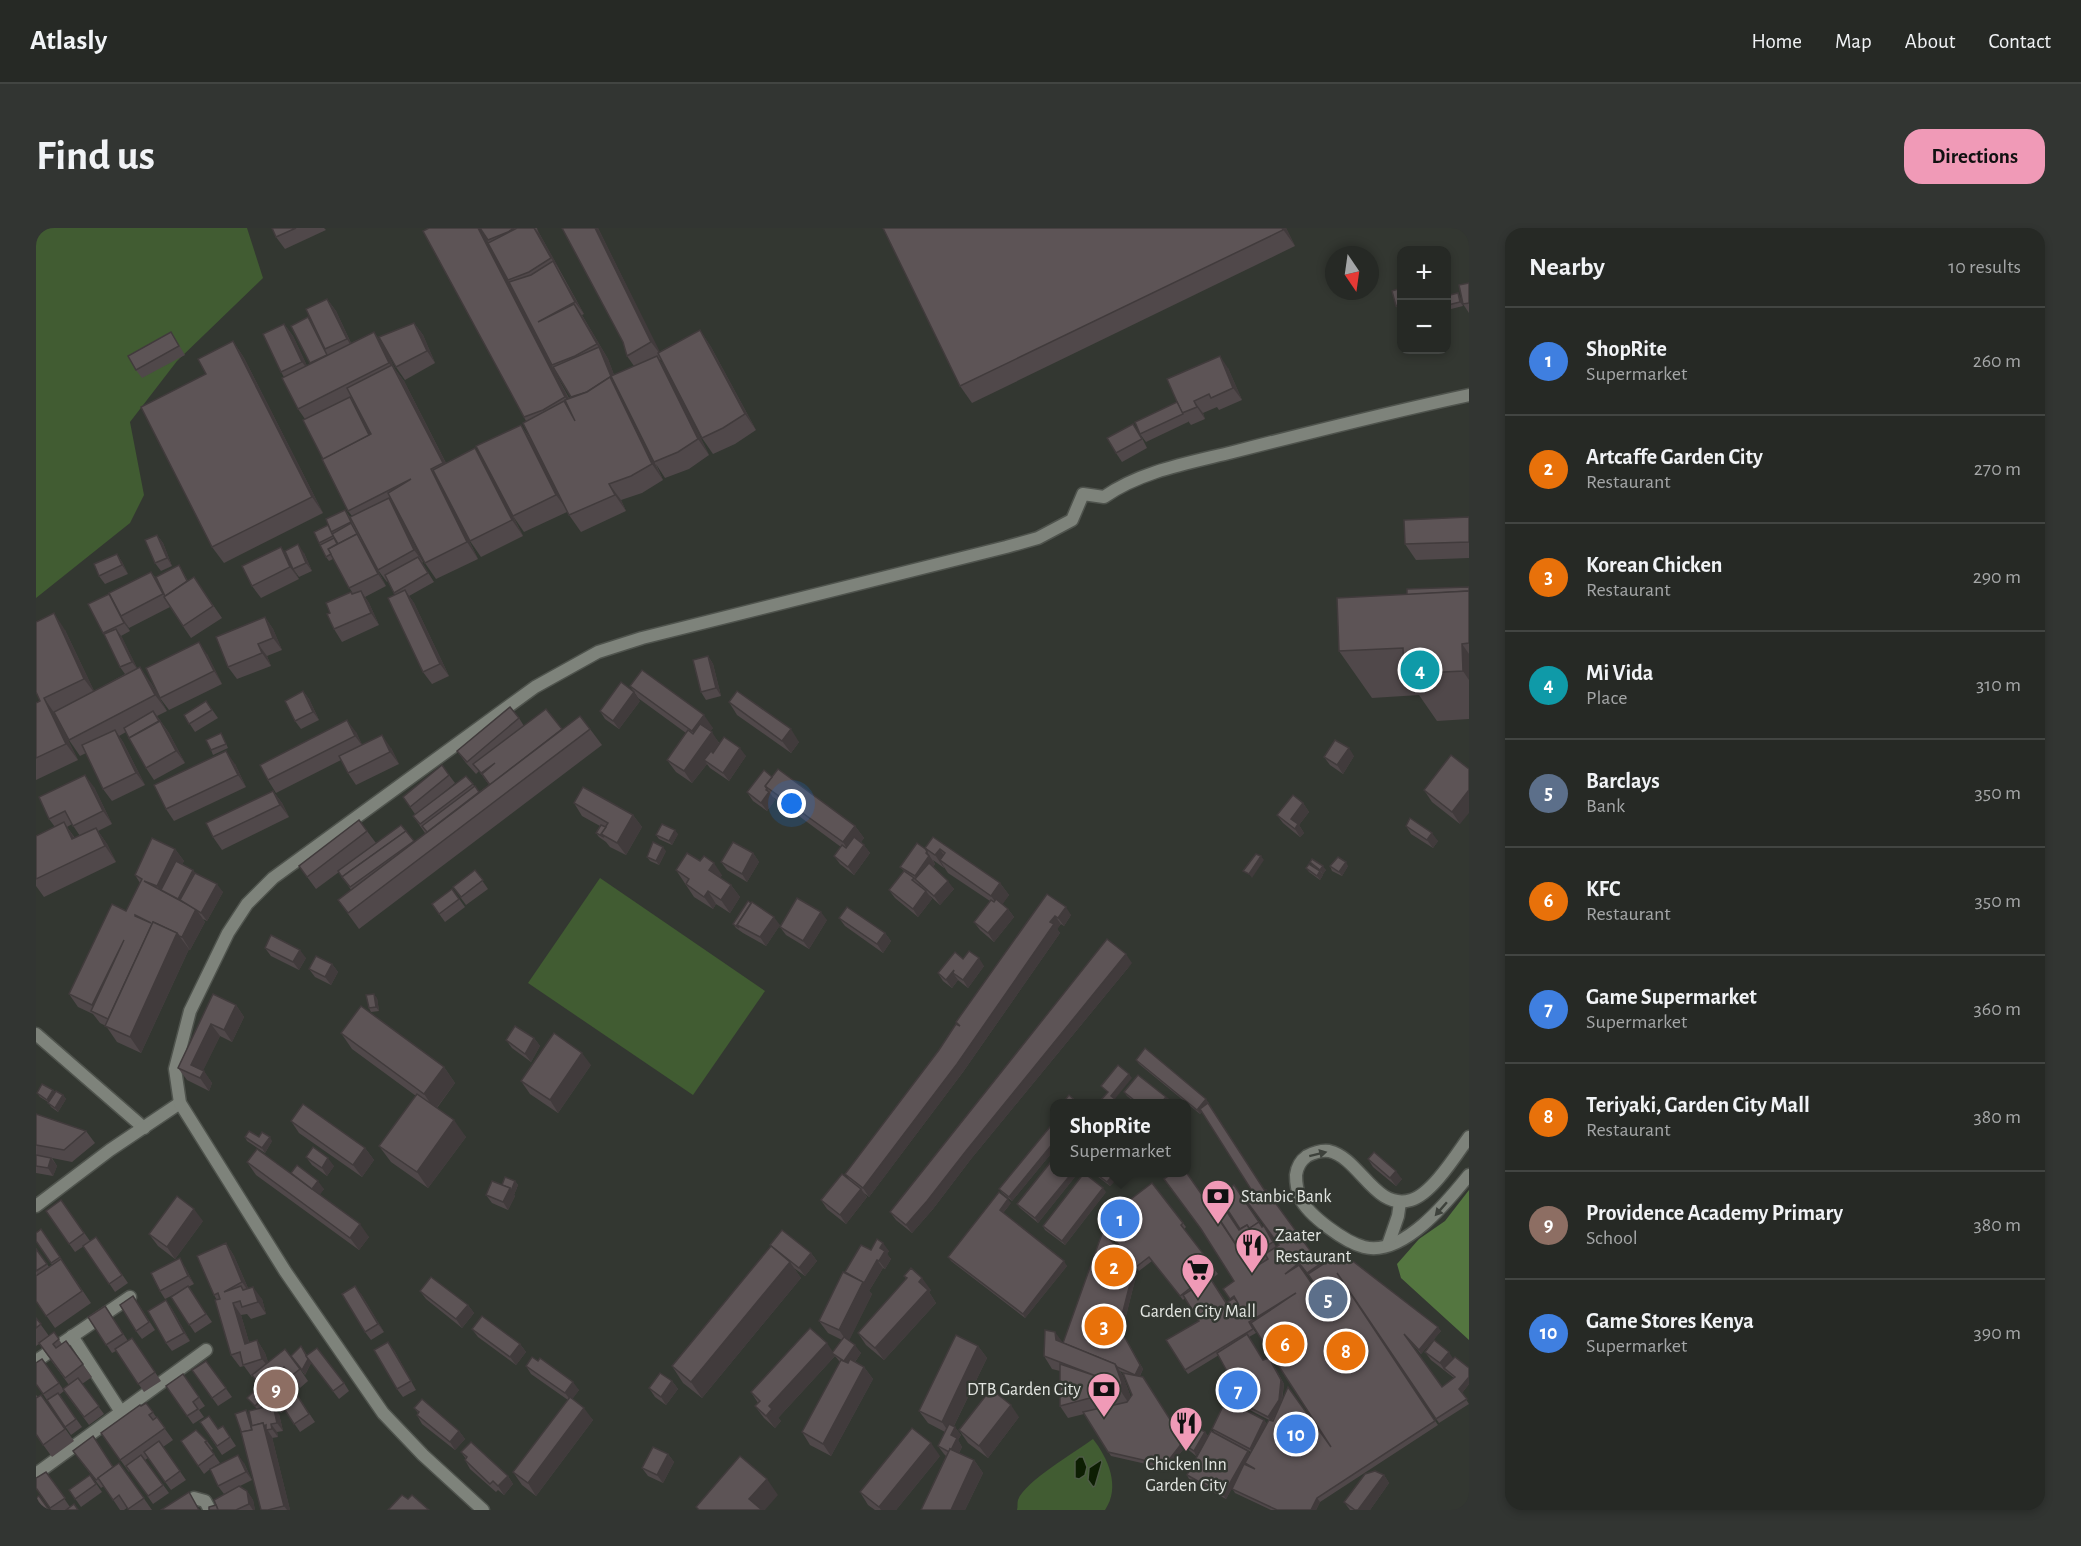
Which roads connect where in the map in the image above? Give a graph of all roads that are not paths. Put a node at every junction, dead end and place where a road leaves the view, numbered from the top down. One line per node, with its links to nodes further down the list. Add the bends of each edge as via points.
1 (1469, 395): 3 (street, via 1155,473 1104,497 1083,494 1072,520 1038,538 642,638 573,665 535,687 273,878 247,904 228,933 190,1011 175,1069)
2 (36, 1034): 4 (street)
3 (180, 1103): 4 (street); 18 (street, via 285,1271 383,1413)
4 (144, 1128): 8 (street, via 104,1147)
5 (1469, 1137): 7 (street, via 1424,1193)
6 (1469, 1175): 9 (street, one-way to 9, via 1433,1218)
7 (1400, 1202): 9 (street); 9 (street, one-way to 7, via 1362,1247 1340,1236 1308,1210 1300,1198 1296,1171 1308,1156 1328,1151 1345,1158 1388,1199)
8 (36, 1206)
9 (1388, 1245)
10 (130, 1297): 11 (street)
11 (72, 1336): 13 (street); 14 (street)
12 (206, 1350): 14 (street)
13 (36, 1361)
14 (121, 1412): 15 (street)
15 (36, 1474)
16 (176, 1510): 17 (street, via 194,1498 205,1501)
17 (210, 1510)
18 (483, 1510)

